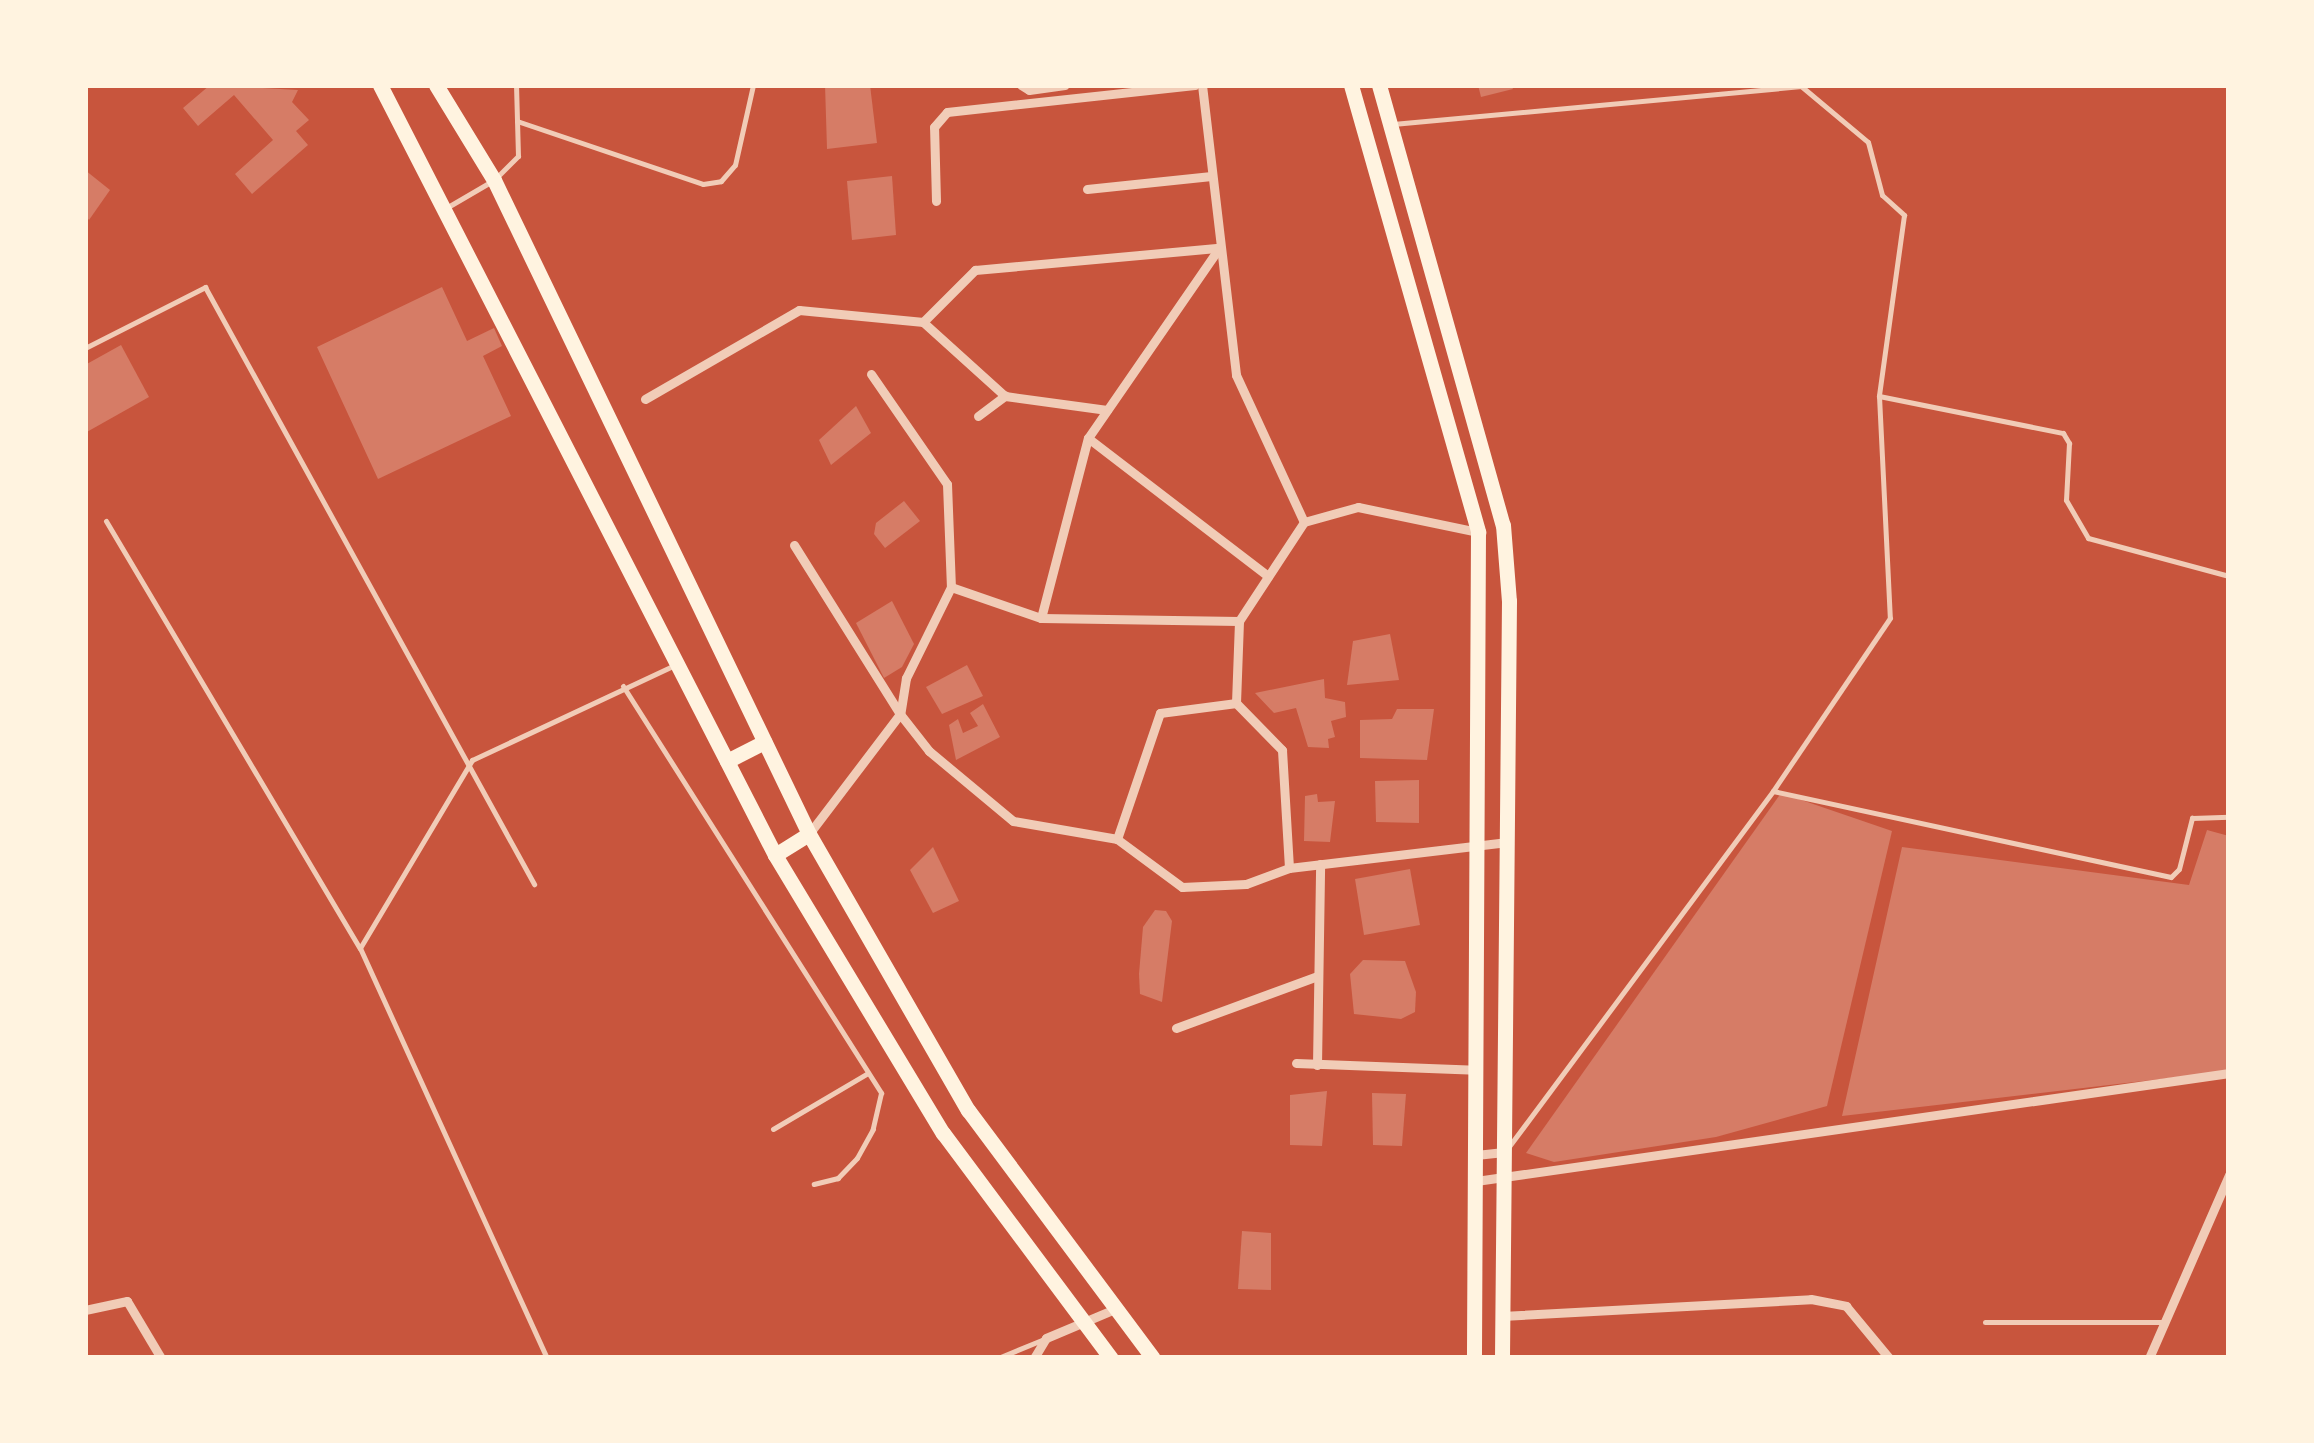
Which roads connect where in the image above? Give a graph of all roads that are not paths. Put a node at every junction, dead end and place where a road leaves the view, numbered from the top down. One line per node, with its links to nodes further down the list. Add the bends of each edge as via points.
1 (380, 85): 18 (main road)
2 (436, 85): 15 (main road)
3 (516, 85): 11 (lane)
4 (754, 85): 11 (lane, via 735,165 721,180 703,184)
5 (1021, 85): 6 (street)
6 (1064, 85)
7 (1198, 85): 14 (street); 17 (street, via 947,112 934,127)
8 (1351, 85): 13 (main road)
9 (1379, 85): 12 (main road)
10 (1801, 85): 12 (lane); 24 (lane, via 1868,142 1882,195 1904,215)
11 (517, 121): 15 (lane, via 518,156)
12 (1390, 125): 13 (street); 50 (main road, via 1503,525)
13 (1364, 131): 31 (main road)
14 (1211, 176): 16 (street); 19 (street)
15 (494, 180): 18 (lane); 42 (main road)
16 (1087, 189)
17 (936, 201)
18 (446, 208): 38 (main road)
19 (1219, 248): 20 (street, via 975,270); 26 (street); 30 (street, via 1236,375)
20 (923, 322): 23 (street); 25 (street, via 799,310)
21 (85, 348): 43 (lane, via 205,287)
22 (871, 374): 35 (street, via 947,484)
23 (1005, 396): 26 (street); 27 (street)
24 (1878, 396): 34 (lane, via 2063,433 2069,442 2066,500 2088,538); 45 (lane, via 1890,618)
25 (645, 399)
26 (1107, 410): 28 (street)
27 (978, 416)
28 (1088, 438): 33 (street); 36 (street)
29 (106, 521): 55 (lane)
30 (1304, 522): 31 (street, via 1358,507); 33 (street)
31 (1478, 532): 49 (main road)
32 (794, 545): 41 (street)
33 (1268, 576): 37 (street)
34 (2229, 576)
35 (951, 587): 36 (street); 41 (street, via 906,678)
36 (1041, 618): 37 (street)
37 (1239, 621): 40 (street)
38 (678, 664): 39 (lane); 44 (main road)
39 (623, 686): 43 (lane); 61 (lane)
40 (1236, 703): 48 (street, via 1160,713); 53 (street, via 1282,750)
41 (900, 714): 47 (street); 48 (street, via 929,751 1012,821)
42 (764, 742): 44 (main road); 47 (main road)
43 (472, 760): 54 (lane); 55 (lane)
44 (727, 761): 51 (main road)
45 (1772, 791): 46 (lane, via 2171,876 2179,869 2192,818); 64 (lane)
46 (2229, 818)
47 (809, 834): 51 (main road); 70 (main road, via 968,1110)
48 (1117, 840): 53 (street, via 1182,887 1246,884)
49 (1476, 842): 50 (street); 52 (street); 60 (main road)
50 (1507, 842): 64 (main road)
51 (775, 855): 73 (main road, via 943,1133)
52 (1320, 864): 53 (street); 56 (street)
53 (1290, 868)
54 (534, 884)
55 (360, 948): 78 (lane)
56 (1317, 976): 57 (street); 59 (street)
57 (1176, 1028)
58 (1296, 1063): 59 (street)
59 (1317, 1066): 60 (street)
60 (1475, 1070): 65 (main road)
61 (868, 1073): 63 (lane); 69 (lane, via 881,1093 873,1130 838,1178)
62 (2229, 1073): 67 (street)
63 (773, 1129)
64 (1504, 1152): 65 (street); 67 (main road)
65 (1476, 1155): 68 (main road)
66 (2229, 1175): 75 (street)
67 (1503, 1180): 68 (street); 72 (main road)
68 (1476, 1181): 83 (main road)
69 (814, 1184)
70 (1115, 1309): 73 (street); 82 (main road)
71 (85, 1310): 77 (street, via 127,1301)
72 (1502, 1316): 84 (main road); 85 (street, via 1812,1299 1846,1306)
73 (1083, 1322): 76 (street); 81 (main road)
74 (1985, 1322): 75 (lane)
75 (2163, 1322): 86 (street)
76 (1046, 1338): 79 (lane); 80 (street)
77 (161, 1358)
78 (547, 1358)
79 (998, 1358)
80 (1034, 1358)
81 (1111, 1358)
82 (1153, 1358)
83 (1474, 1358)
84 (1502, 1358)
85 (1889, 1358)
86 (2148, 1358)

